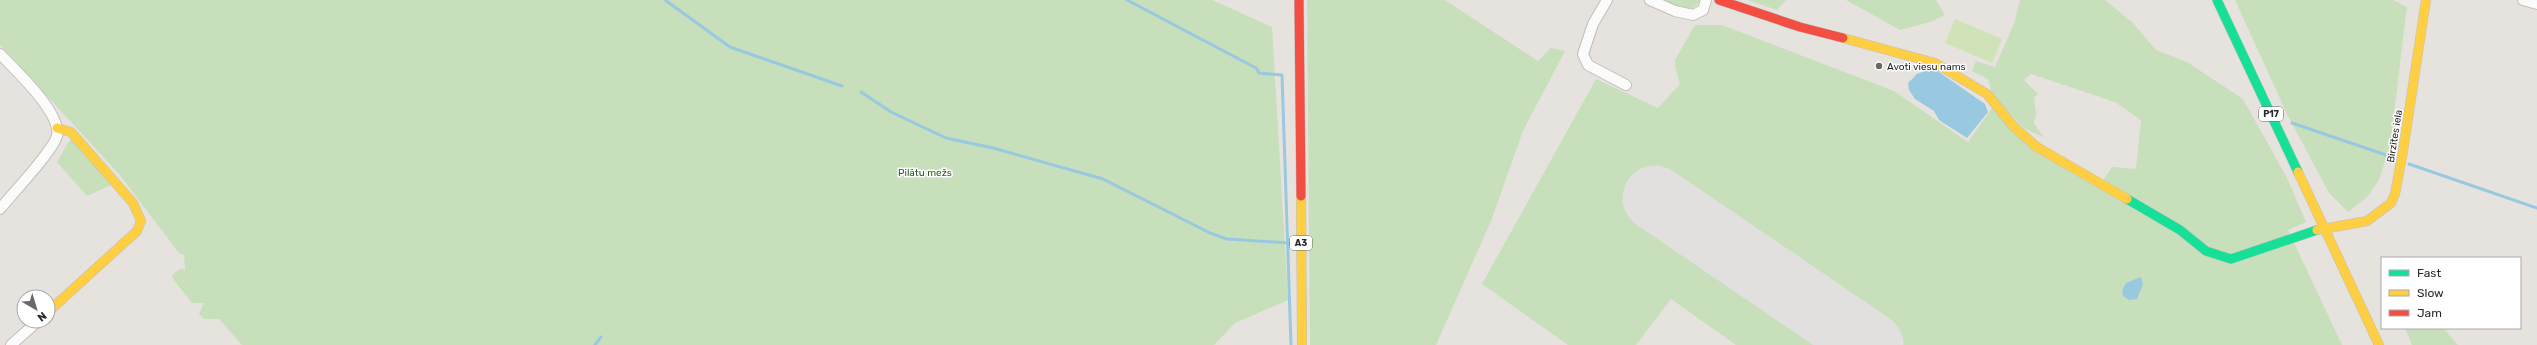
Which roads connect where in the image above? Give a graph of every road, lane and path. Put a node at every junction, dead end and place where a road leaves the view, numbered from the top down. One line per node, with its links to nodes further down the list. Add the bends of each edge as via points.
1 (1299, 0): 18 (main road, A3)
2 (1607, 0): 11 (street, via 1593,24 1583,54 1588,65)
3 (1650, 0): 4 (street, via 1675,11 1693,15 1703,10)
4 (1706, 0)
5 (1719, 0): 14 (main road, Birzītes iela, via 1800,27 1935,63 1988,94 2015,128 2037,147 2180,230 2206,252 2231,259)
6 (2217, 0): 14 (main road, P17)
7 (2426, 0): 14 (main road, Birzītes iela, via 2395,194 2383,211 2367,221)
8 (2523, 0): 9 (street)
9 (2537, 4)
10 (0, 54): 12 (street, via 41,100 52,115)
11 (1626, 85)
12 (57, 128): 13 (street, via 57,137); 15 (main road, via 71,132 133,203 141,221 137,231)
13 (0, 209)
14 (2324, 228): 19 (main road, P17)
15 (56, 305)
16 (29, 329): 17 (street)
17 (11, 345)
18 (1302, 345)
19 (2379, 345)

